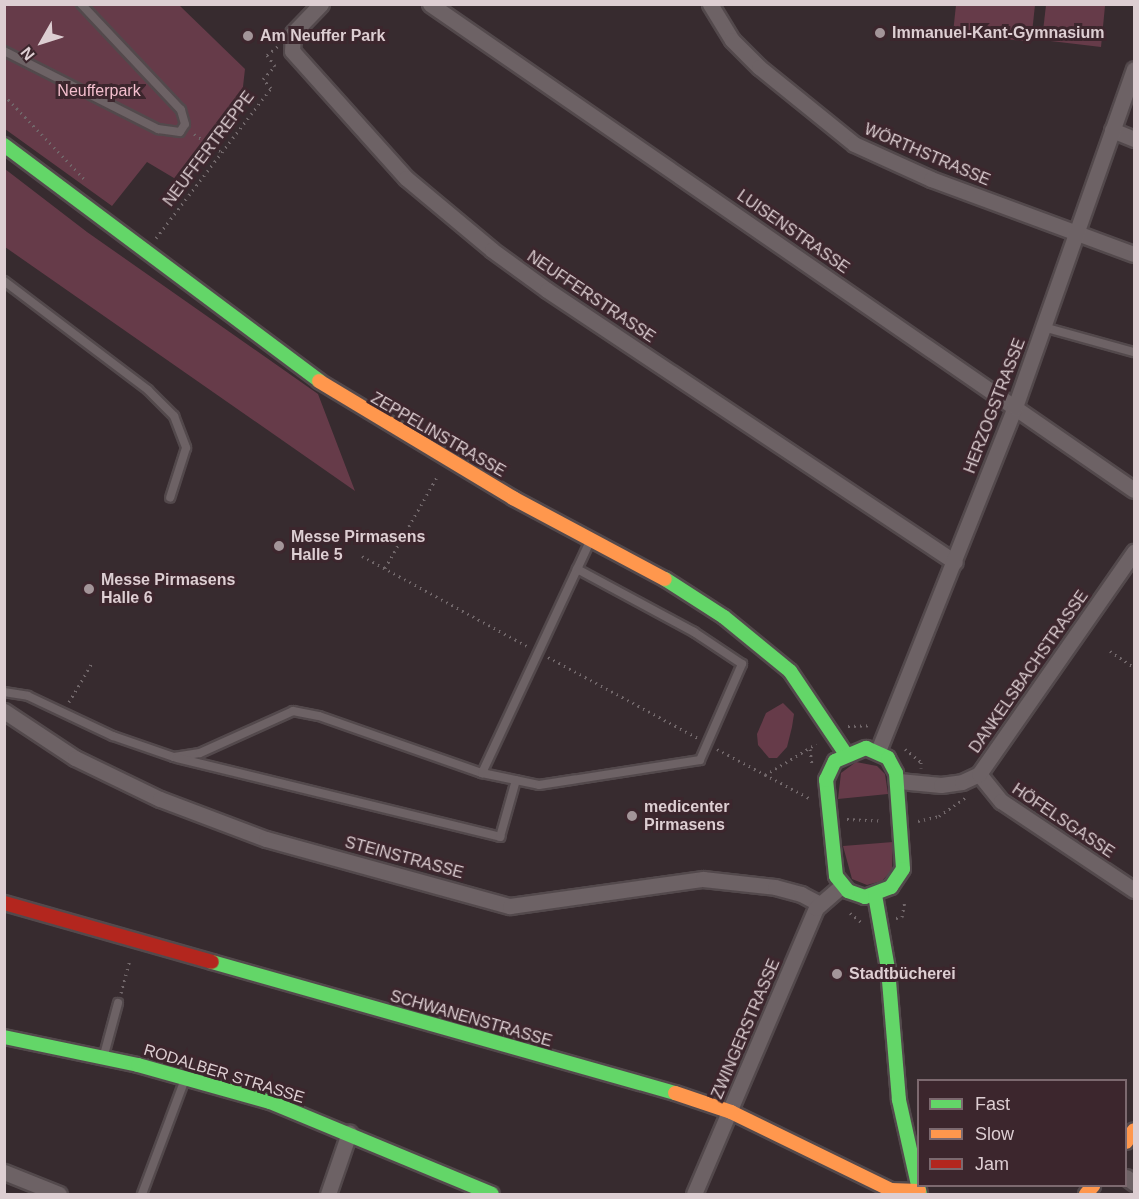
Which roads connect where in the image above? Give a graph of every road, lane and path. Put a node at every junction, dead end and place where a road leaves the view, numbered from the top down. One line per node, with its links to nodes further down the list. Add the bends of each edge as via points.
1 (81, 4): 9 (lane, via 181,110)
2 (321, 4): 27 (street, NEUFFERSTRASSE, via 297,28 292,51 406,178 547,290)
3 (430, 4): 21 (street, LUISENSTRASSE)
4 (710, 4): 16 (street, WÖRTHSTRASSE, via 732,40 840,136 895,165)
5 (4, 51): 9 (lane, via 158,129 172,134)
6 (267, 55): 13 (path, NEUFFERTREPPE, via 275,66 263,79 271,88)
7 (1134, 69): 10 (street, HERZOGSTRASSE)
8 (4, 95): 14 (path)
9 (184, 129): 13 (path)
10 (1112, 130): 11 (street); 16 (street, HERZOGSTRASSE)
11 (1134, 139)
12 (4, 145): 25 (street, ZEPPELINSTRASSE, via 342,398 484,482)
13 (220, 151): 15 (path, NEUFFERTREPPE)
14 (90, 184)
15 (162, 231)
16 (1075, 234): 17 (street, WÖRTHSTRASSE); 19 (street, HERZOGSTRASSE)
17 (1134, 254)
18 (4, 281): 24 (lane, via 148,390 174,416 186,448)
19 (1044, 327): 20 (lane); 21 (street, HERZOGSTRASSE)
20 (1134, 352)
21 (1015, 407): 23 (street, LUISENSTRASSE); 27 (street, HERZOGSTRASSE)
22 (435, 481): 28 (path)
23 (1134, 490)
24 (170, 498)
25 (592, 538): 29 (lane); 37 (street, ZEPPELINSTRASSE, via 682,589 763,647 790,671)
26 (1134, 552): 44 (street, DANKELSBACHSTRASSE)
27 (955, 562): 36 (street, HERZOGSTRASSE)
28 (384, 568)
29 (577, 569): 38 (lane, via 694,632 741,664); 42 (lane)
30 (1110, 651): 32 (path)
31 (92, 663): 34 (path)
32 (1134, 667)
33 (4, 692): 41 (lane, via 28,696 113,736)
34 (71, 698)
35 (4, 711): 58 (street, STEINSTRASSE, via 75,758 160,799 266,838 510,906 703,879 775,887)
36 (888, 734): 37 (path, via 876,725 848,726); 39 (street, HERZOGSTRASSE); 47 (path, via 921,762)
37 (833, 735): 40 (street, ZEPPELINSTRASSE); 43 (path)
38 (706, 742): 43 (path); 45 (lane, via 700,760 652,770 539,785)
39 (878, 752): 40 (street, via 856,749); 46 (street, via 893,765)
40 (845, 753): 50 (street, via 829,769 826,780)
41 (174, 757): 42 (lane, via 200,753 293,711 319,716); 45 (lane, via 500,837)
42 (482, 773): 45 (lane)
43 (765, 775): 48 (path)
44 (982, 779): 47 (street, DANKELSBACHSTRASSE); 51 (path, via 939,816); 55 (street, HÖFELSGASSE, via 1000,801)
45 (516, 780)
46 (899, 781): 47 (street, DANKELSBACHSTRASSE); 52 (street)
47 (920, 782)
48 (815, 801)
49 (918, 812): 51 (path)
50 (829, 819): 52 (path); 54 (street, via 834,870)
51 (917, 821): 52 (path); 53 (path)
52 (900, 824): 56 (street, via 900,876)
53 (915, 832)
54 (841, 886): 56 (street, via 856,895); 58 (street)
55 (1134, 890)
56 (875, 895): 60 (street)
57 (906, 897): 60 (path, via 902,917)
58 (824, 900): 60 (path, via 865,925); 66 (street, ZWINGERSTRASSE)
59 (4, 903): 66 (street, SCHWANENSTRASSE)
60 (880, 921): 69 (street, via 899,1100)
61 (129, 960): 62 (path)
62 (118, 1003): 64 (lane)
63 (4, 1037): 64 (street, RODALBER STRASSE)
64 (104, 1056): 65 (street, RODALBER STRASSE)
65 (185, 1078): 67 (street, RODALBER STRASSE, via 270,1102); 72 (lane)
66 (731, 1112): 70 (street, SCHWANENSTRASSE, via 891,1190); 75 (street, ZWINGERSTRASSE)
67 (349, 1133): 73 (street); 74 (street, RODALBER STRASSE)
68 (4, 1172): 71 (street)
69 (917, 1184)
70 (919, 1193)
71 (59, 1194)
72 (142, 1194)
73 (328, 1194)
74 (492, 1194)
75 (694, 1194)

